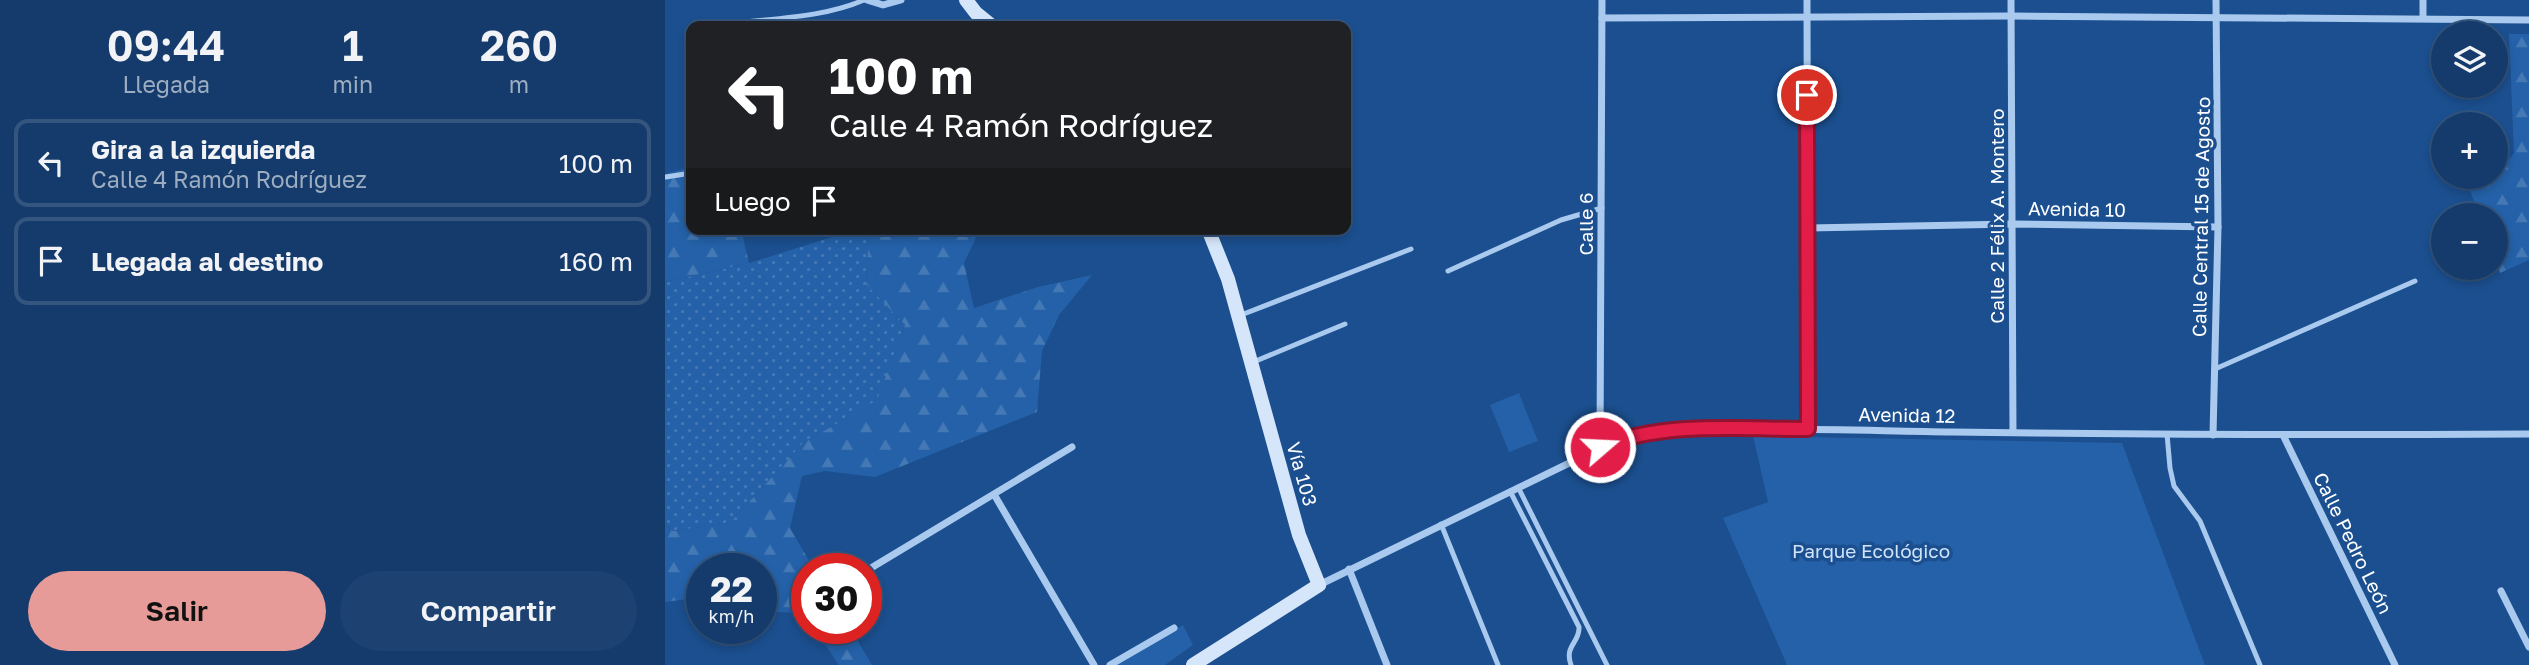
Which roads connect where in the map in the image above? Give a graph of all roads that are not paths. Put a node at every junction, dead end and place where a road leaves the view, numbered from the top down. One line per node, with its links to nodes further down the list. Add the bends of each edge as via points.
1 (865, 0): 2 (street, via 883,5); 15 (lane)
2 (901, 0)
3 (967, 0): 16 (main road)
4 (1602, 0): 11 (street, Calle 6)
5 (1807, 0): 9 (street)
6 (2011, 0): 10 (street, Calle 2 Félix A. Montero)
7 (2216, 0): 13 (street, Calle Central 15 de Agosto)
8 (2423, 0): 12 (street)
9 (1807, 15): 10 (street); 11 (street); 22 (street)
10 (2011, 16): 13 (street); 20 (street, Calle 2 Félix A. Montero)
11 (1602, 18): 19 (street, Calle 6)
12 (2423, 18): 13 (street); 14 (street)
13 (2216, 19): 21 (street, Calle Central 15 de Agosto)
14 (2529, 20)
15 (750, 21)
16 (986, 21)
17 (686, 174): 18 (lane)
18 (666, 177)
19 (1602, 208): 25 (lane, via 1561,220); 38 (street, Calle 6)
20 (2013, 224): 21 (street, Avenida 10); 22 (street, Avenida 10); 32 (street, Calle 2 Félix A. Montero)
21 (2218, 227): 30 (street, Calle Central 15 de Agosto)
22 (1809, 228): 31 (street)
23 (1210, 235): 27 (main road, Vía 103)
24 (1411, 249): 27 (lane)
25 (1448, 271)
26 (2415, 281): 30 (lane)
27 (1239, 316): 29 (main road, Vía 103)
28 (1345, 324): 29 (lane)
29 (1251, 363): 44 (main road, Vía 103, via 1299,535)
30 (2215, 369): 35 (street, Calle Central 15 de Agosto)
31 (1808, 429): 32 (street, Avenida 12); 38 (street, Avenida 12, via 1680,429 1647,432)
32 (2013, 432): 33 (street, Avenida 12)
33 (2167, 434): 35 (street, Avenida 12); 57 (lane, via 2174,486 2200,522)
34 (2529, 434): 36 (street, Avenida 12)
35 (2213, 435): 36 (street, Avenida 12)
36 (2283, 435): 58 (street, Calle Pedro León)
37 (1072, 447): 40 (street)
38 (1600, 447): 39 (street, Avenida 12)
39 (1514, 489): 41 (street, Avenida 12); 55 (lane, via 1579,627 1569,649); 56 (lane)
40 (995, 496): 42 (street); 50 (street)
41 (1441, 524): 43 (street, Avenida 12); 54 (lane)
42 (882, 562)
43 (1349, 569): 44 (street, Avenida 12); 53 (street)
44 (1319, 585): 52 (main road)
45 (2501, 591): 48 (street)
46 (2529, 625): 48 (street)
47 (1174, 628): 51 (street)
48 (2520, 629): 49 (street)
49 (2529, 647)
50 (1094, 665)
51 (1110, 665)
52 (1193, 665)
53 (1387, 665)
54 (1498, 665)
55 (1571, 665)
56 (1607, 665)
57 (2260, 665)
58 (2395, 665)

